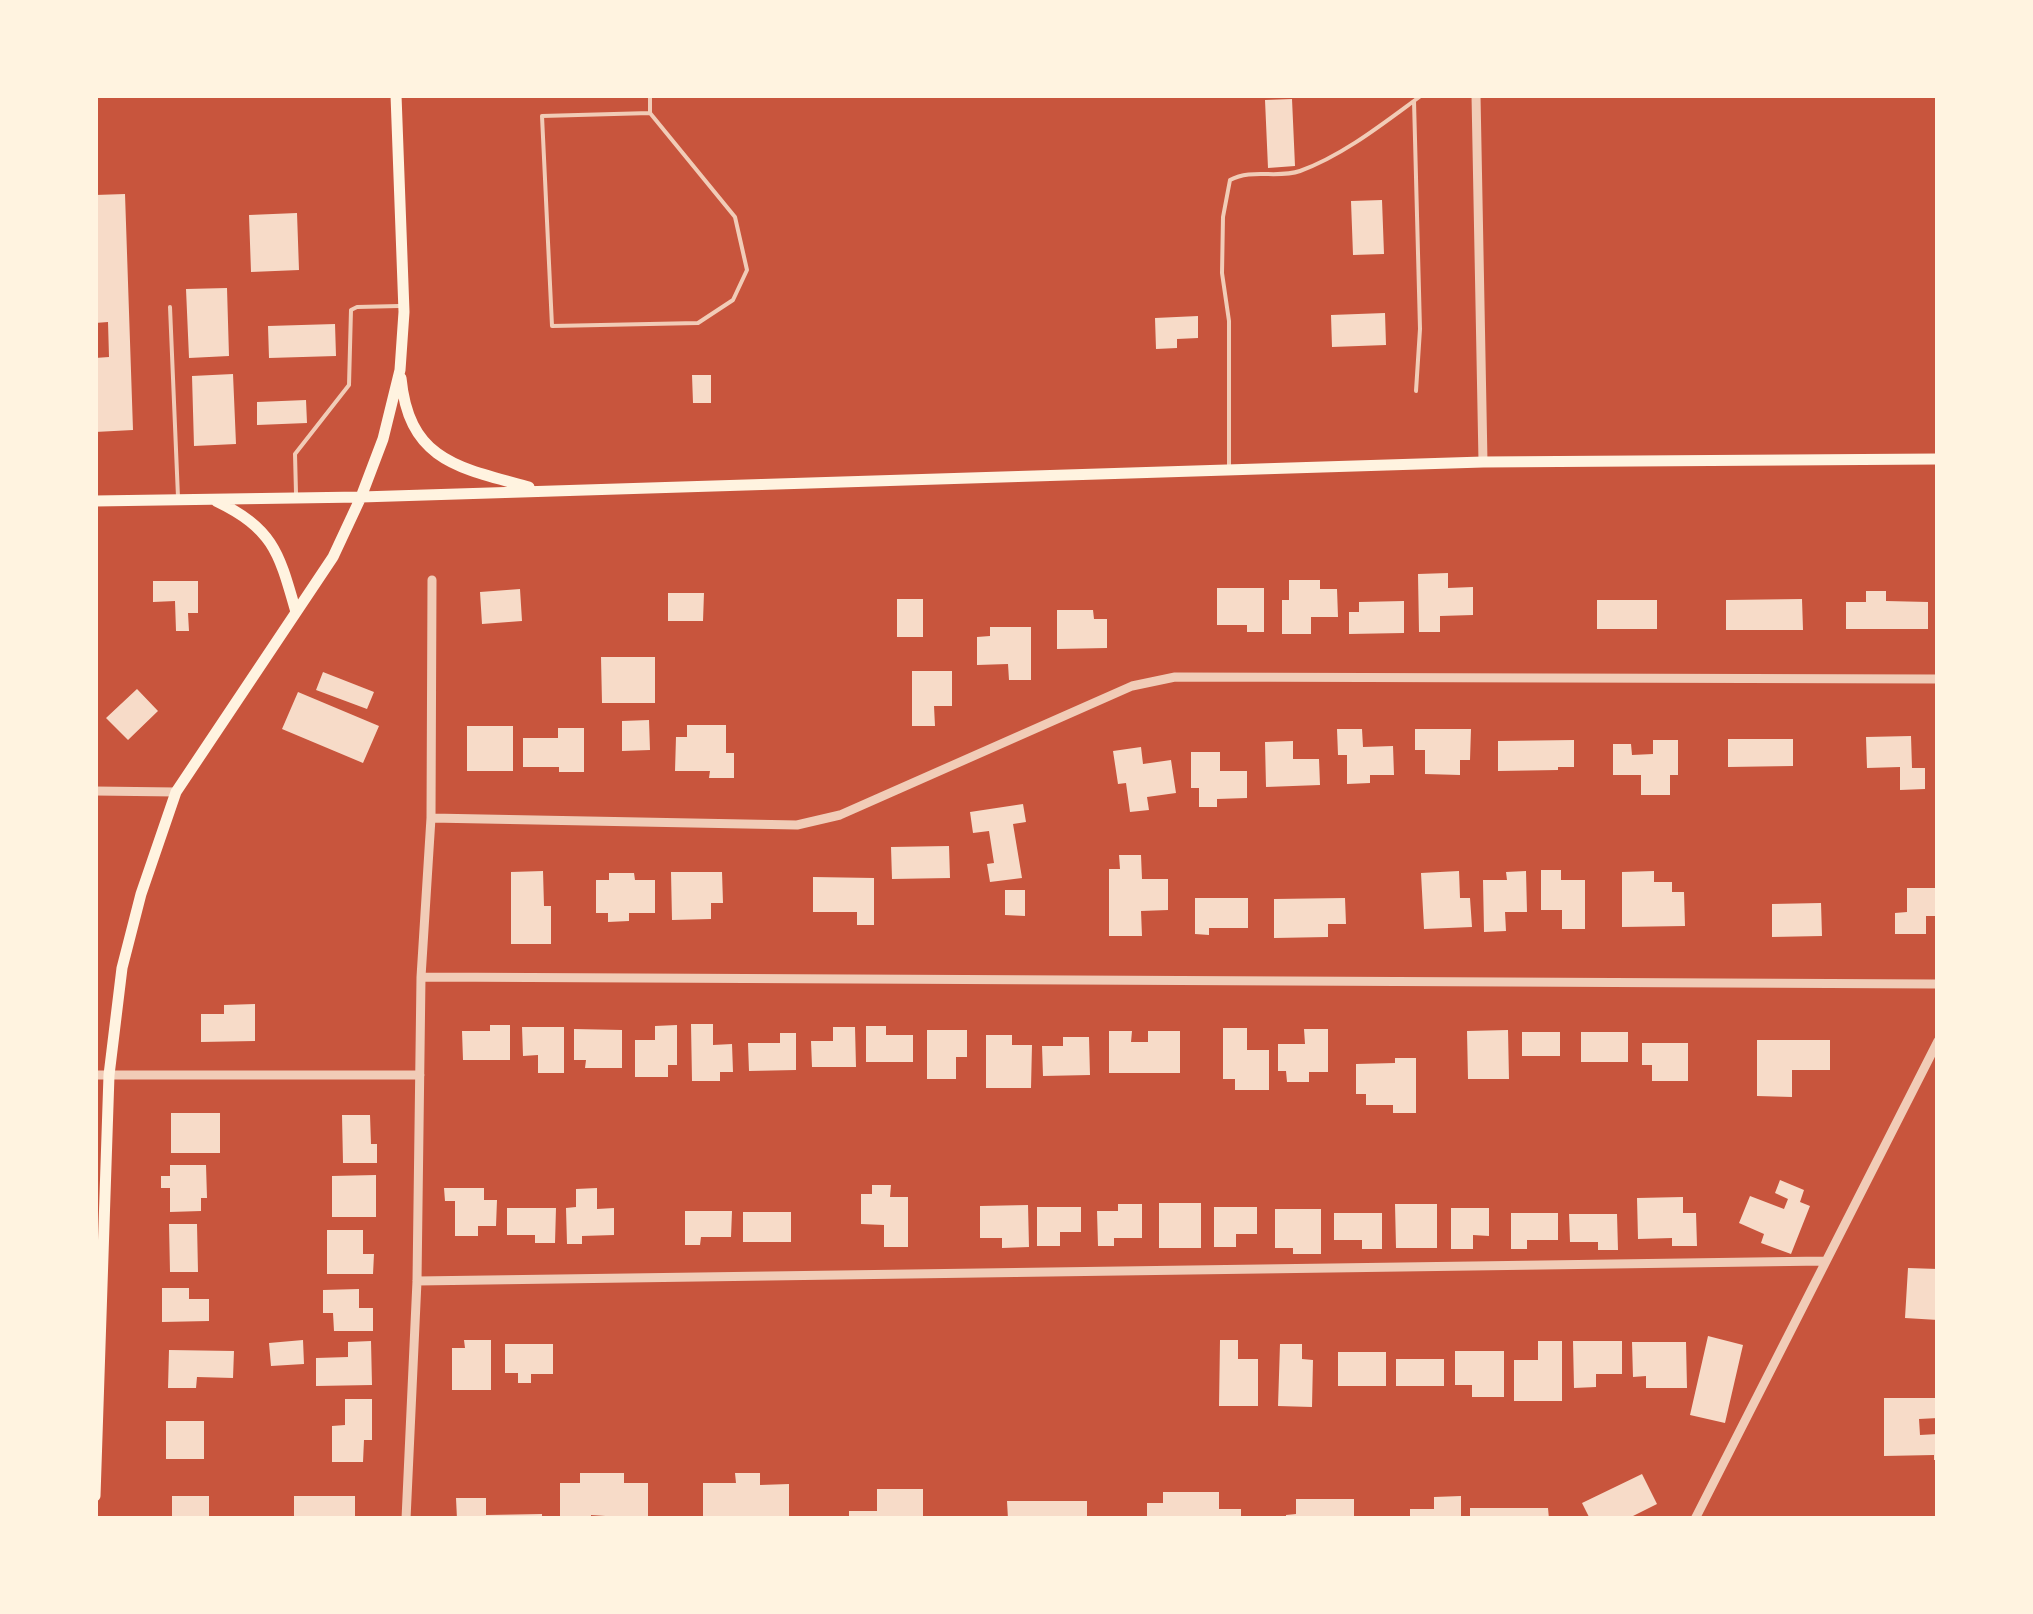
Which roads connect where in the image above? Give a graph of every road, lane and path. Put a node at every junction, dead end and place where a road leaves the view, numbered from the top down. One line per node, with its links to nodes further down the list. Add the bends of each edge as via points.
1 (396, 95): 7 (main road)
2 (650, 95): 6 (lane)
3 (1422, 95): 5 (lane)
4 (1476, 95): 12 (street)
5 (1414, 101): 10 (lane); 13 (lane, via 1300,171 1230,180 1222,273 1229,321)
6 (650, 112): 6 (lane, via 542,116 552,326 698,323 734,300 748,270 735,216)
7 (404, 306): 9 (main road); 16 (lane, via 352,310 348,385 296,454)
8 (170, 307): 17 (lane)
9 (400, 370): 14 (main road, via 412,426 428,450 462,469); 15 (main road)
10 (1416, 391)
11 (1938, 459): 12 (main road)
12 (1483, 462): 13 (main road)
13 (1229, 470): 14 (main road)
14 (542, 491): 15 (main road)
15 (361, 497): 16 (main road); 21 (main road, via 333,557)
16 (296, 498): 18 (main road)
17 (178, 500): 18 (main road); 19 (main road)
18 (212, 500): 21 (main road, via 261,528)
19 (95, 501)
20 (432, 580): 25 (street)
21 (296, 612): 24 (main road)
22 (1938, 678): 25 (street, via 1174,677 1132,686 840,815 797,826)
23 (95, 790): 24 (street)
24 (176, 792): 30 (main road, via 122,968)
25 (430, 818): 26 (street)
26 (421, 977): 27 (street); 31 (street)
27 (1938, 984)
28 (1938, 1041): 32 (street)
29 (95, 1075): 30 (street)
30 (110, 1075): 31 (street); 34 (main road)
31 (420, 1076): 33 (street)
32 (1824, 1261): 33 (street); 37 (street)
33 (417, 1280): 36 (street)
34 (98, 1353): 35 (main road)
35 (95, 1496)
36 (406, 1519)
37 (1694, 1519)

